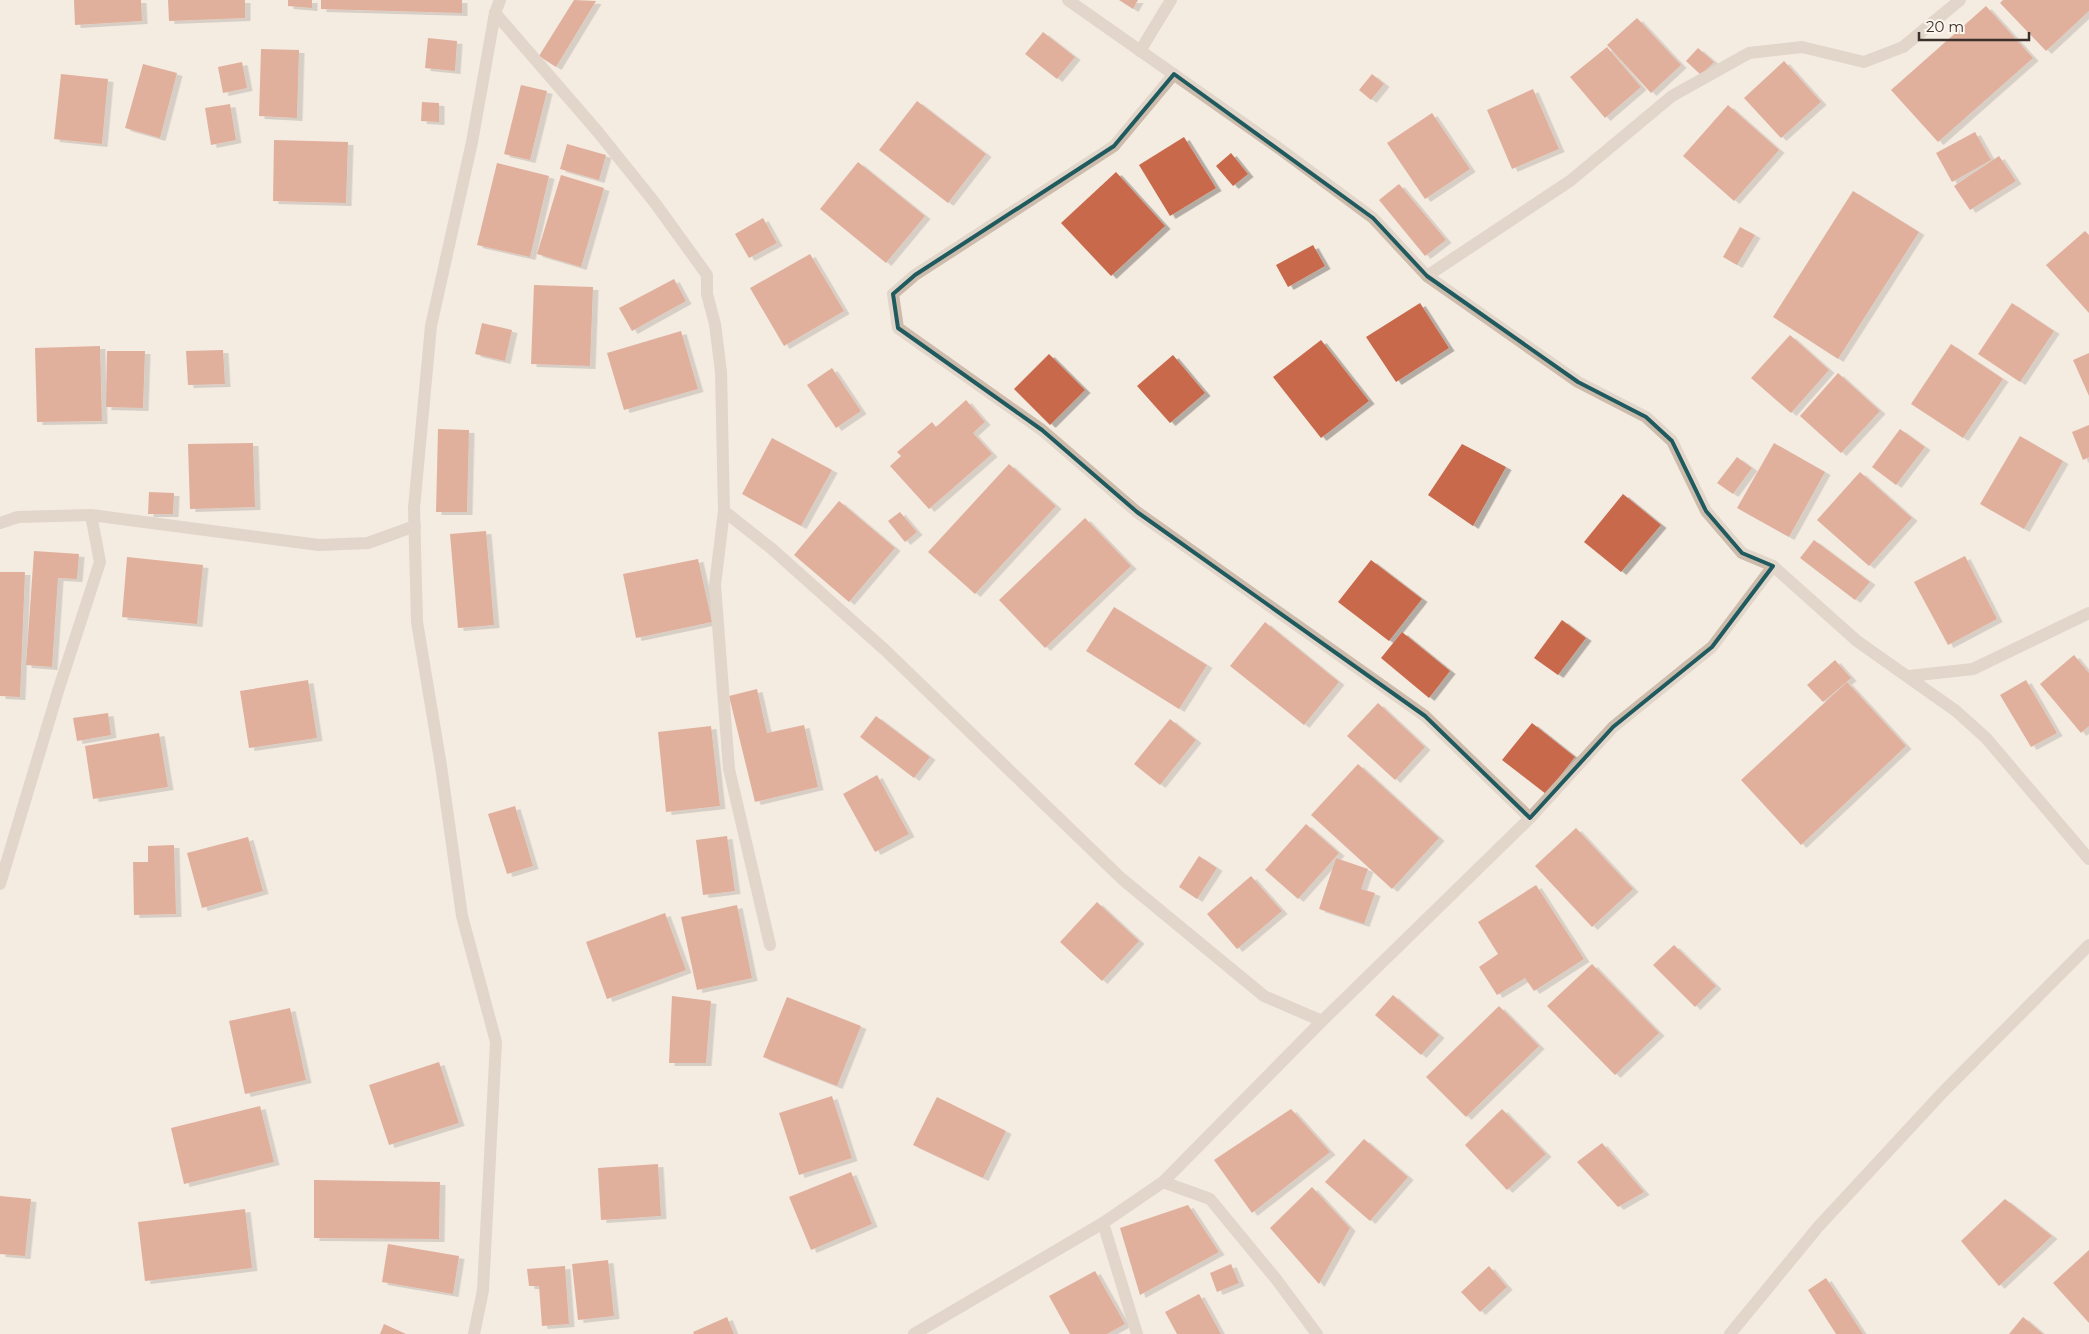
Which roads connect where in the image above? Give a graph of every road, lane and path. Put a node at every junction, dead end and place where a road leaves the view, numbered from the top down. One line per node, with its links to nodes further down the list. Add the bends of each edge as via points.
1 (500, 0): 5 (street)
2 (1068, 0): 6 (street)
3 (1171, 0): 6 (street)
4 (1960, 0): 8 (street, via 1903,47 1864,62 1802,47 1749,53 1672,96 1570,181)
5 (494, 13): 9 (street, via 598,132 707,275 707,294 715,324 721,372); 12 (street, via 472,142 431,326)
6 (1140, 51): 7 (street)
7 (1174, 74): 8 (street, via 1373,218); 16 (street, via 1114,146 916,275 893,294 898,328 1042,430 1137,512 1425,716)
8 (1427, 276): 13 (street, via 1578,382 1646,417 1672,441 1706,511 1742,553)
9 (724, 511): 19 (street, via 715,585 729,769); 21 (street, via 772,549 884,650 1122,879 1264,996)
10 (91, 515): 11 (street, via 18,517); 12 (street, via 319,544 368,543); 18 (street, via 100,562)
11 (0, 523)
12 (414, 526): 24 (street, via 417,622 462,916 496,1042 483,1290)
13 (1773, 566): 15 (street, via 1857,640); 16 (street, via 1712,647 1613,727)
14 (2089, 613): 15 (street, via 1973,669)
15 (1909, 676): 17 (street, via 1986,738)
16 (1530, 818): 21 (street)
17 (2089, 859)
18 (0, 884)
19 (770, 945)
20 (2089, 946): 28 (street, via 1943,1092 1818,1227)
21 (1322, 1021): 22 (street)
22 (1163, 1182): 23 (street); 27 (street, via 1210,1199)
23 (1103, 1223): 25 (street); 26 (street)
24 (474, 1334)
25 (914, 1334)
26 (1137, 1334)
27 (1317, 1334)
28 (1730, 1334)

